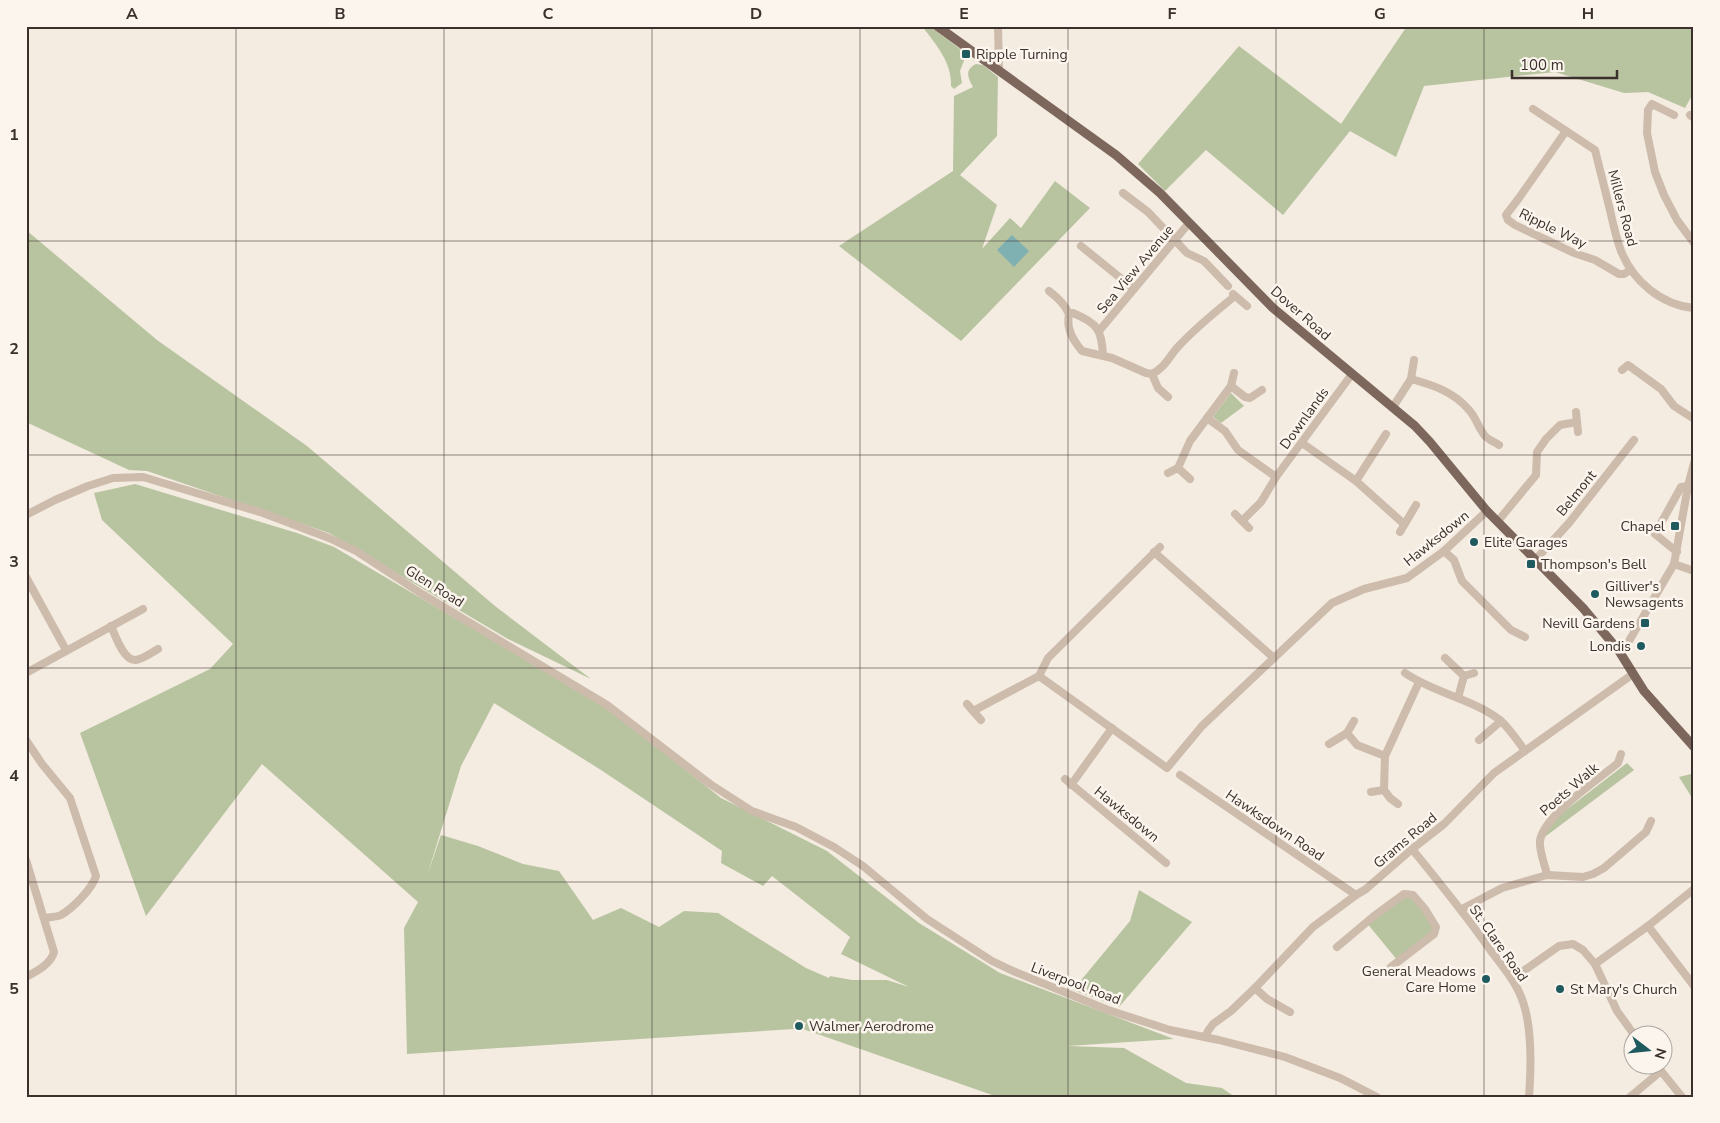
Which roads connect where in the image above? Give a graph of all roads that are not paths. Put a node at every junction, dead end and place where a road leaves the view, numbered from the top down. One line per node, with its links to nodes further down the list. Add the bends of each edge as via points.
1 (937, 26): 3 (main road, Dover Road)
2 (998, 26): 3 (street)
3 (999, 70): 8 (main road, Dover Road, via 1116,155)
4 (1533, 109): 6 (street, Millers Road)
5 (1674, 115): 10 (street, via 1652,104 1648,110 1648,142 1664,195)
6 (1566, 131): 12 (street, Millers Road, via 1595,150 1618,244); 12 (street, Ripple Way, via 1506,215 1508,220 1619,274)
7 (1123, 193): 9 (street)
8 (1189, 222): 9 (street, Sea View Avenue); 25 (main road, Dover Road, via 1258,293)
9 (1176, 239): 13 (street, Sea View Avenue); 15 (street, via 1188,253 1204,261)
10 (1694, 243)
11 (1081, 246): 13 (street)
12 (1630, 270): 17 (street, Millers Road, via 1662,298 1679,306)
13 (1134, 289): 19 (street, Sea View Avenue)
14 (1048, 291): 18 (street, via 1057,297)
15 (1231, 291): 16 (street); 24 (street, via 1163,367)
16 (1247, 306)
17 (1694, 308)
18 (1069, 314): 19 (street, Sea View Avenue, via 1086,319); 20 (street, via 1071,337 1082,351)
19 (1099, 331): 20 (street, Sea View Avenue)
20 (1103, 356): 24 (street)
21 (1414, 360): 26 (street)
22 (1622, 370): 33 (street, via 1628,364 1661,389 1674,406)
23 (1234, 373): 27 (street)
24 (1152, 374): 29 (street, via 1158,388)
25 (1352, 374): 30 (main road, Dover Road); 39 (street, Downlands)
26 (1411, 379): 30 (street); 41 (street, via 1439,388 1459,400 1486,437)
27 (1230, 386): 28 (street, via 1250,398); 32 (street)
28 (1262, 390)
29 (1168, 397)
30 (1393, 407): 52 (main road, Dover Road, via 1430,442)
31 (1576, 412): 34 (street)
32 (1207, 418): 43 (street, via 1190,441); 46 (street, via 1224,431 1238,450)
33 (1694, 419)
34 (1577, 422): 35 (street); 45 (street, via 1560,426 1546,439 1537,452)
35 (1578, 432)
36 (1386, 434): 40 (street)
37 (1371, 439): 40 (street)
38 (1634, 440): 60 (street, Belmont, via 1569,523)
39 (1302, 443): 46 (street, Downlands); 48 (street)
40 (1379, 444): 48 (street)
41 (1499, 445)
42 (1694, 463): 50 (street)
43 (1178, 468): 44 (street); 47 (street)
44 (1168, 473)
45 (1536, 475): 49 (street); 56 (street)
46 (1276, 477): 55 (street, Downlands, via 1261,502)
47 (1190, 479)
48 (1356, 481): 51 (street, via 1402,528)
49 (1543, 482)
50 (1688, 486): 59 (street); 59 (street, via 1680,487 1655,534)
51 (1416, 505)
52 (1487, 511): 56 (main road, Dover Road); 58 (street, Hawksdown)
53 (1235, 514): 55 (street)
54 (26, 515): 101 (street, Glen Road, via 88,486 113,478 144,477 310,530 356,551 607,705 710,784 752,811)
55 (1242, 521): 57 (street)
56 (1498, 521): 60 (main road, Dover Road)
57 (1249, 528)
58 (1444, 551): 66 (street, via 1454,560 1462,581 1511,630); 70 (street, Hawksdown, via 1407,578 1364,589 1332,603)
59 (1677, 552): 61 (street)
60 (1536, 559): 69 (main road, Dover Road)
61 (1674, 564): 62 (street); 69 (street, via 1629,641)
62 (1694, 571)
63 (26, 577): 68 (street)
64 (143, 609): 65 (street)
65 (111, 626): 67 (street, via 130,660 137,660); 68 (street)
66 (1524, 637)
67 (158, 649)
68 (66, 650): 72 (street)
69 (1619, 651): 75 (main road, Dover Road)
70 (1274, 658): 76 (street, via 1157,550 1048,658); 85 (street, Hawksdown, via 1202,726 1167,768)
71 (1445, 658): 77 (street)
72 (26, 673)
73 (1405, 673): 78 (street)
74 (1474, 673): 77 (street)
75 (1634, 674): 90 (main road, Dover Road, via 1644,691); 91 (street, Grams Road)
76 (1040, 676): 81 (street); 85 (street, Hawksdown)
77 (1464, 676): 79 (street)
78 (1419, 682): 79 (street); 93 (street)
79 (1458, 698): 84 (street)
80 (967, 704): 81 (street)
81 (973, 711): 82 (street)
82 (980, 720)
83 (1354, 721): 86 (street)
84 (1501, 721): 88 (street); 91 (street)
85 (1112, 728): 96 (street)
86 (1347, 733): 89 (street); 93 (street, via 1357,745)
87 (26, 740): 109 (street, via 70,798 96,876 93,885 60,916)
88 (1479, 740)
89 (1329, 744)
90 (1694, 747)
91 (1524, 750): 102 (street, Grams Road, via 1494,773 1444,824)
92 (1622, 754): 105 (street, Poets Walk, via 1618,763 1559,811 1544,829 1540,842)
93 (1385, 756): 97 (street)
94 (1180, 776): 107 (street, Hawksdown Road)
95 (1064, 779): 96 (street, Hawksdown)
96 (1071, 785): 104 (street, Hawksdown)
97 (1384, 790): 98 (street); 99 (street)
98 (1371, 792)
99 (1398, 804)
100 (1651, 821): 105 (street, via 1646,832 1593,874 1583,877)
101 (796, 828): 122 (street, Liverpool Road, via 864,866 927,919 1006,968 1108,1010 1170,1030)
102 (1412, 848): 107 (street, Grams Road); 108 (street, St. Clare Road)
103 (26, 860): 109 (street)
104 (1166, 863)
105 (1548, 875): 108 (street, via 1502,888)
106 (1694, 889): 110 (street)
107 (1356, 895): 117 (street, Grams Road, via 1313,927)
108 (1462, 909): 115 (street, St. Clare Road)
109 (45, 918): 114 (street, via 54,952 52,959)
110 (1648, 926): 112 (street); 116 (street)
111 (1337, 947): 113 (street, via 1404,894 1412,895 1436,927 1434,934)
112 (1595, 964): 115 (street, via 1578,946 1568,944 1559,946); 121 (street, via 1617,1012)
113 (1391, 967)
114 (26, 977)
115 (1512, 979): 126 (street, St. Clare Road, via 1523,1002 1527,1022 1531,1072)
116 (1693, 984)
117 (1255, 988): 119 (street); 122 (street, Grams Road, via 1231,1012 1213,1024)
118 (1282, 997): 119 (street)
119 (1278, 1006): 120 (street)
120 (1290, 1012)
121 (1628, 1026)
122 (1205, 1037): 125 (street, Liverpool Road, via 1285,1057 1340,1078)
123 (1651, 1076): 127 (street)
124 (1665, 1076): 128 (street)
125 (1377, 1097)
126 (1529, 1097)
127 (1630, 1097)
128 (1682, 1097)

